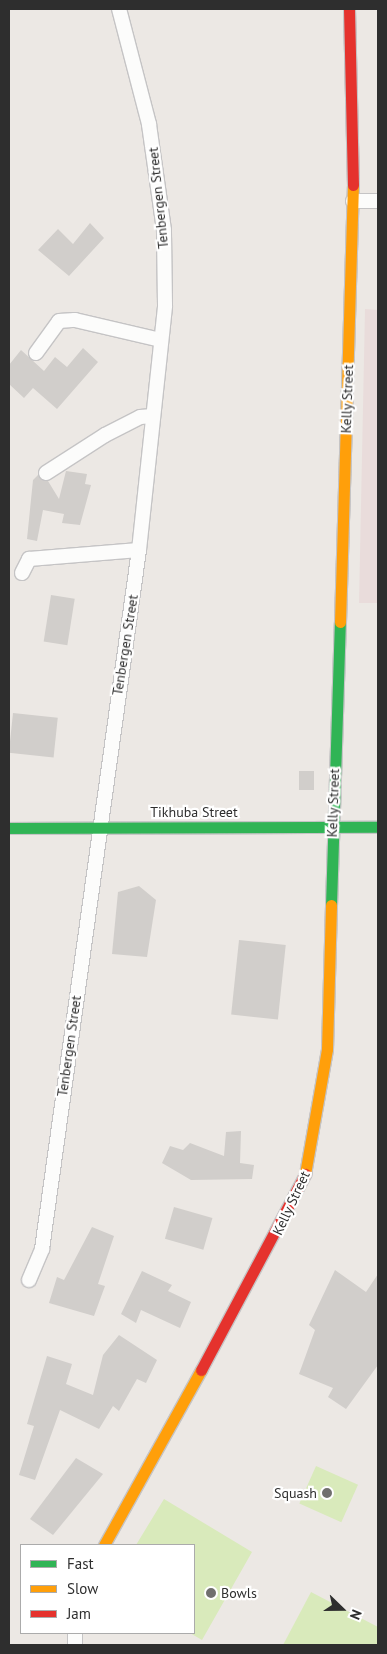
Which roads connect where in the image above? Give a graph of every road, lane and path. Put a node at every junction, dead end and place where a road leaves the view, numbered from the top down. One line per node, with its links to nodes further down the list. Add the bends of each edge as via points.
1 (119, 9): 5 (street, Tenbergen Street, via 149,124 164,230)
2 (349, 9): 3 (street, Kelly Street)
3 (353, 201): 4 (street); 14 (street, Kelly Street)
4 (378, 201)
5 (161, 340): 6 (street, via 76,320 59,321); 7 (street, Tenbergen Street)
6 (36, 353)
7 (153, 416): 8 (street, via 124,425); 9 (street, Tenbergen Street)
8 (46, 473)
9 (139, 550): 10 (street, via 29,559); 11 (street, Tenbergen Street)
10 (22, 573)
11 (98, 827): 13 (street, Tikhuba Street); 14 (street, Tikhuba Street); 15 (street, Tenbergen Street, via 42,1249)
12 (378, 827): 14 (street, Tikhuba Street)
13 (9, 828)
14 (332, 828): 16 (street, Kelly Street, via 327,1050 310,1162 278,1232)
15 (29, 1280)
16 (105, 1544)

